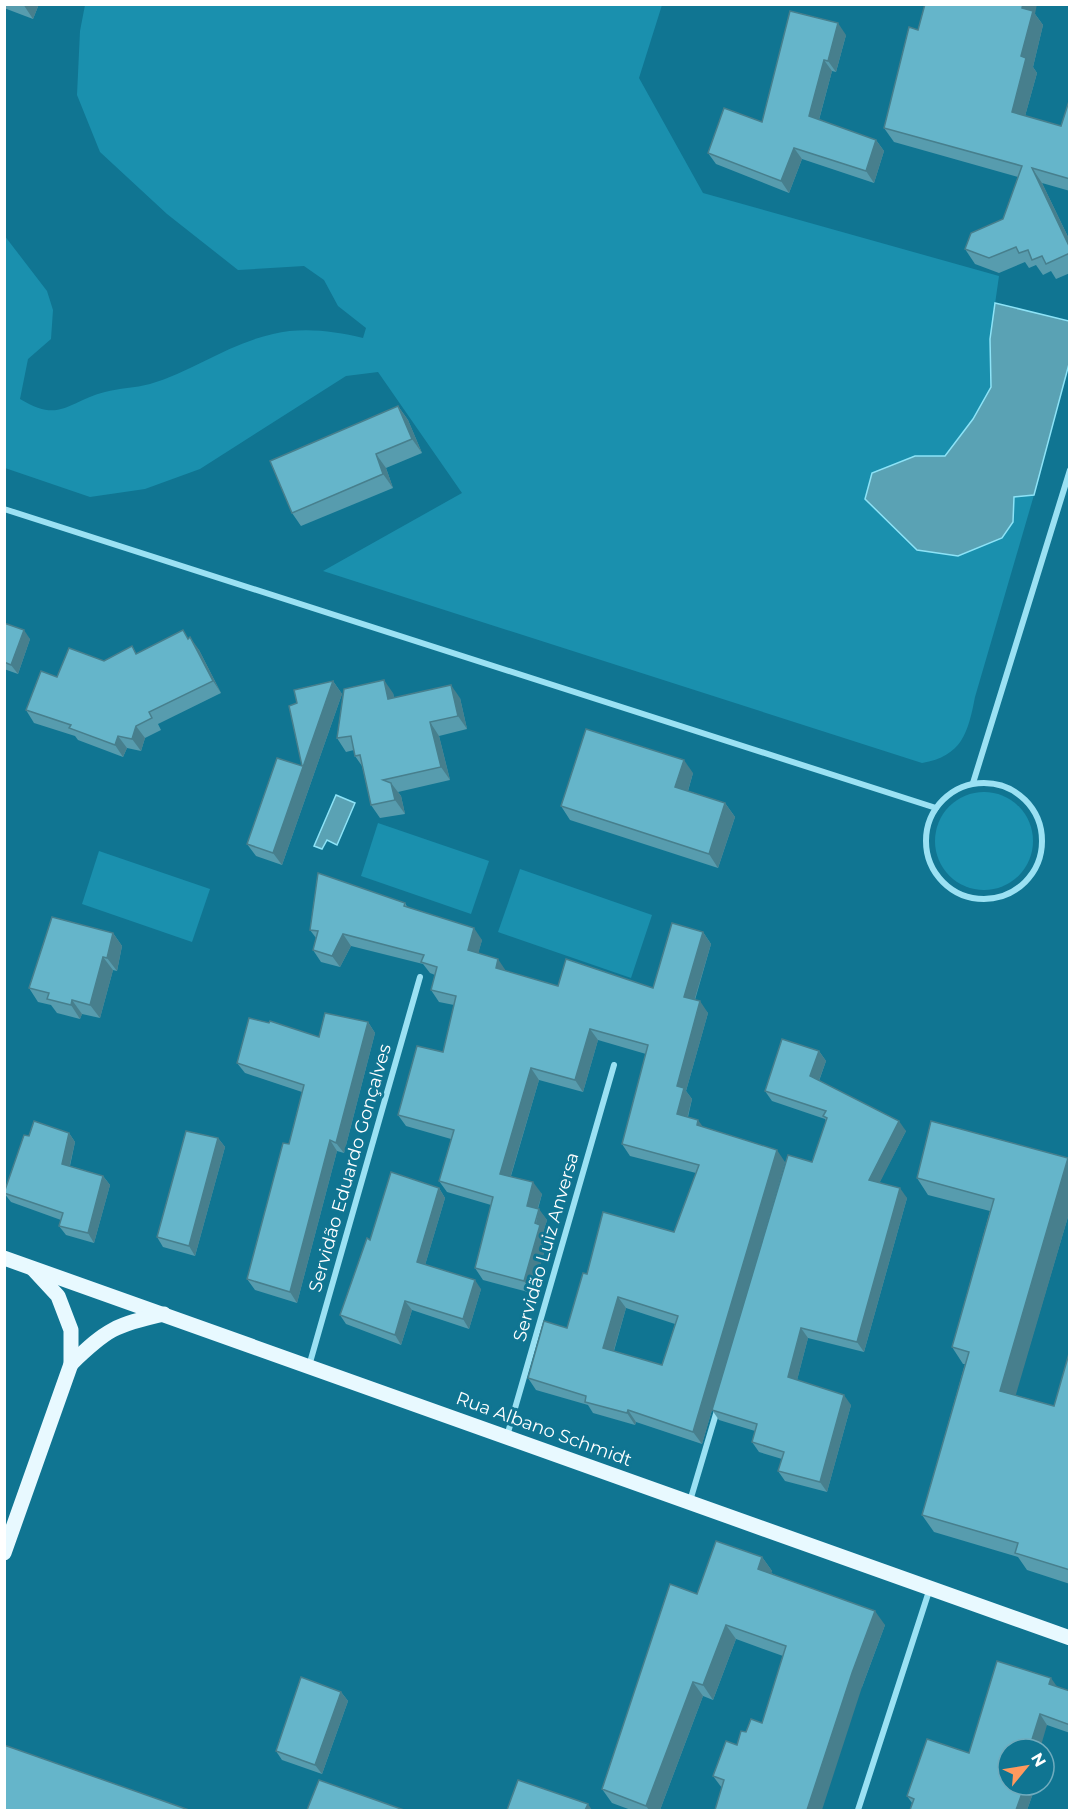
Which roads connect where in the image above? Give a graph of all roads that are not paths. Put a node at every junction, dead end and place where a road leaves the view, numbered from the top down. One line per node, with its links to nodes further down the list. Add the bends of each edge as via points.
1 (1070, 470): 3 (street)
2 (4, 509): 4 (street)
3 (973, 783): 4 (street, via 959,788); 4 (street, via 993,783 1012,789 1028,802 1038,819 1042,838 1040,858 1016,890 998,897 978,898 959,893 943,881 931,865 926,846 928,826)
4 (936, 808)
5 (420, 977): 11 (street, Servidão Eduardo Gonçalves)
6 (614, 1065): 13 (street, Servidão Luiz Anversa)
7 (4, 1257): 8 (main road, Rua Albano Schmidt)
8 (31, 1267): 9 (main road, Rua Albano Schmidt); 10 (main road, via 58,1296 71,1330)
9 (164, 1314): 10 (main road, via 120,1323 95,1340); 11 (main road, Rua Albano Schmidt)
10 (71, 1364): 15 (main road)
11 (309, 1366): 13 (main road, Rua Albano Schmidt)
12 (720, 1400): 14 (street)
13 (507, 1437): 14 (main road, Rua Albano Schmidt)
14 (690, 1502): 16 (main road, Rua Albano Schmidt)
15 (4, 1553)
16 (930, 1587): 17 (main road, Rua Albano Schmidt); 18 (street)
17 (1070, 1638)
18 (858, 1810)

